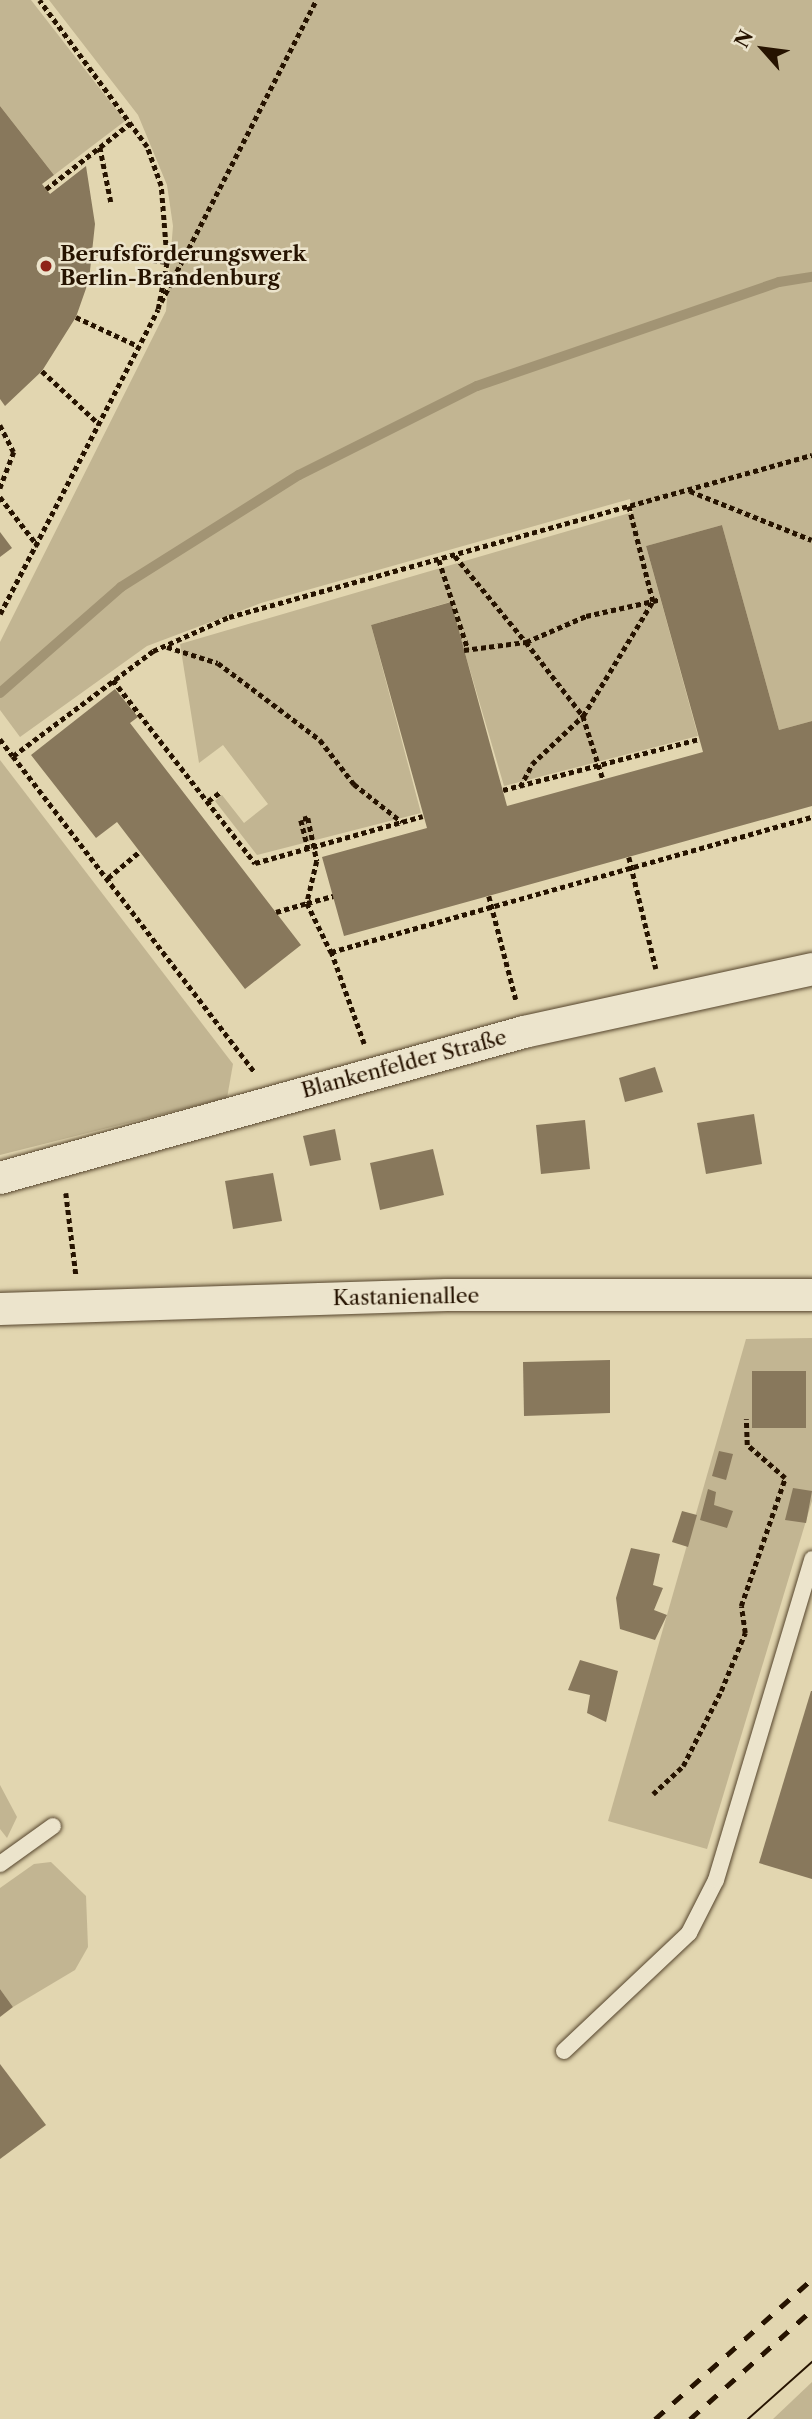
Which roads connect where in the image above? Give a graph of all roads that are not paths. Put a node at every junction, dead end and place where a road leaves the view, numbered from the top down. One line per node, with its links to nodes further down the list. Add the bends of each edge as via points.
1 (812, 969): 2 (street, Blankenfelder Straße, via 524,1032)
2 (0, 1178)
3 (812, 1295): 4 (street, Kastanienallee, via 447,1295)
4 (0, 1309)
5 (812, 1559): 8 (lane, via 716,1880 689,1933)
6 (53, 1826): 7 (lane)
7 (0, 1864)
8 (564, 2051)

